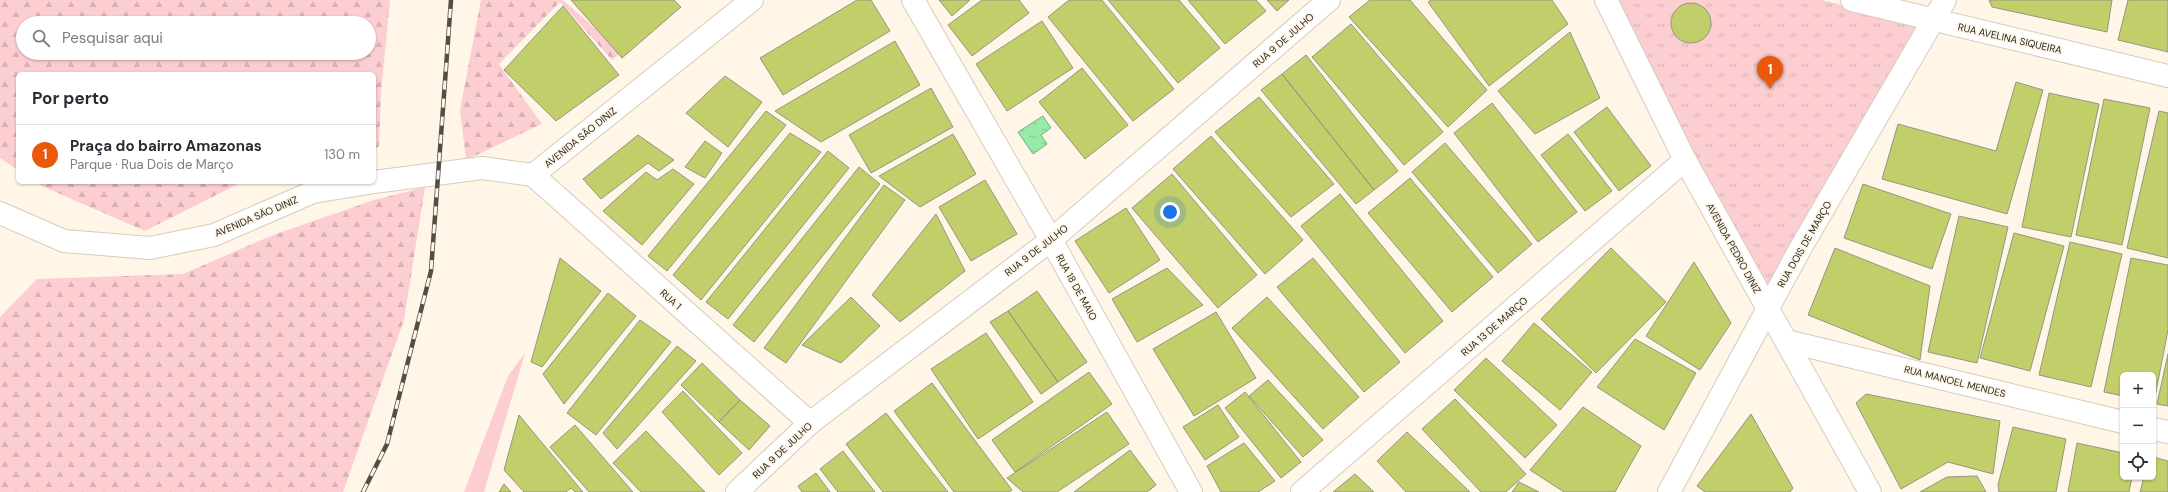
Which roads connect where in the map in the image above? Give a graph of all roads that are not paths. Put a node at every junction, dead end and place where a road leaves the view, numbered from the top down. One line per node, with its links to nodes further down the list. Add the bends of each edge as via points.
1 (752, 0): 10 (street, AVENIDA SÃO DINIZ)
2 (913, 0): 14 (street, RUA 18 DE MAIO)
3 (1329, 0): 14 (street, RUA 9 DE JULHO)
4 (1606, 0): 9 (street, AVENIDA PEDRO DINIZ)
5 (1852, 0): 7 (street, RUA AVELINA SIQUEIRA)
6 (1945, 0): 7 (street, RUA DOIS DE MARÇO)
7 (1933, 20): 8 (street, RUA AVELINA SIQUEIRA); 15 (street, RUA DOIS DE MARÇO)
8 (2168, 76)
9 (1684, 160): 15 (street, AVENIDA PEDRO DINIZ); 23 (street, RUA 13 DE MARÇO)
10 (533, 175): 11 (street, AVENIDA SÃO DINIZ, via 482,168); 18 (street, RUA 1)
11 (376, 182)
12 (362, 184): 13 (street, AVENIDA SÃO DINIZ, via 313,192 214,235 150,248 64,241)
13 (0, 213)
14 (1051, 240): 18 (street, RUA 9 DE JULHO); 22 (street, RUA 18 DE MAIO)
15 (1768, 308): 16 (street, AVENIDA PEDRO DINIZ); 24 (street, RUA DOIS DE MARÇO)
16 (1786, 341): 17 (street, RUA MANOEL MENDES); 25 (street, AVENIDA PEDRO DINIZ)
17 (2120, 421)
18 (810, 423): 21 (street, RUA 9 DE JULHO)
19 (2156, 430): 20 (street)
20 (2168, 432)
21 (737, 492)
22 (1191, 492)
23 (1302, 492)
24 (1669, 492)
25 (1870, 492)

